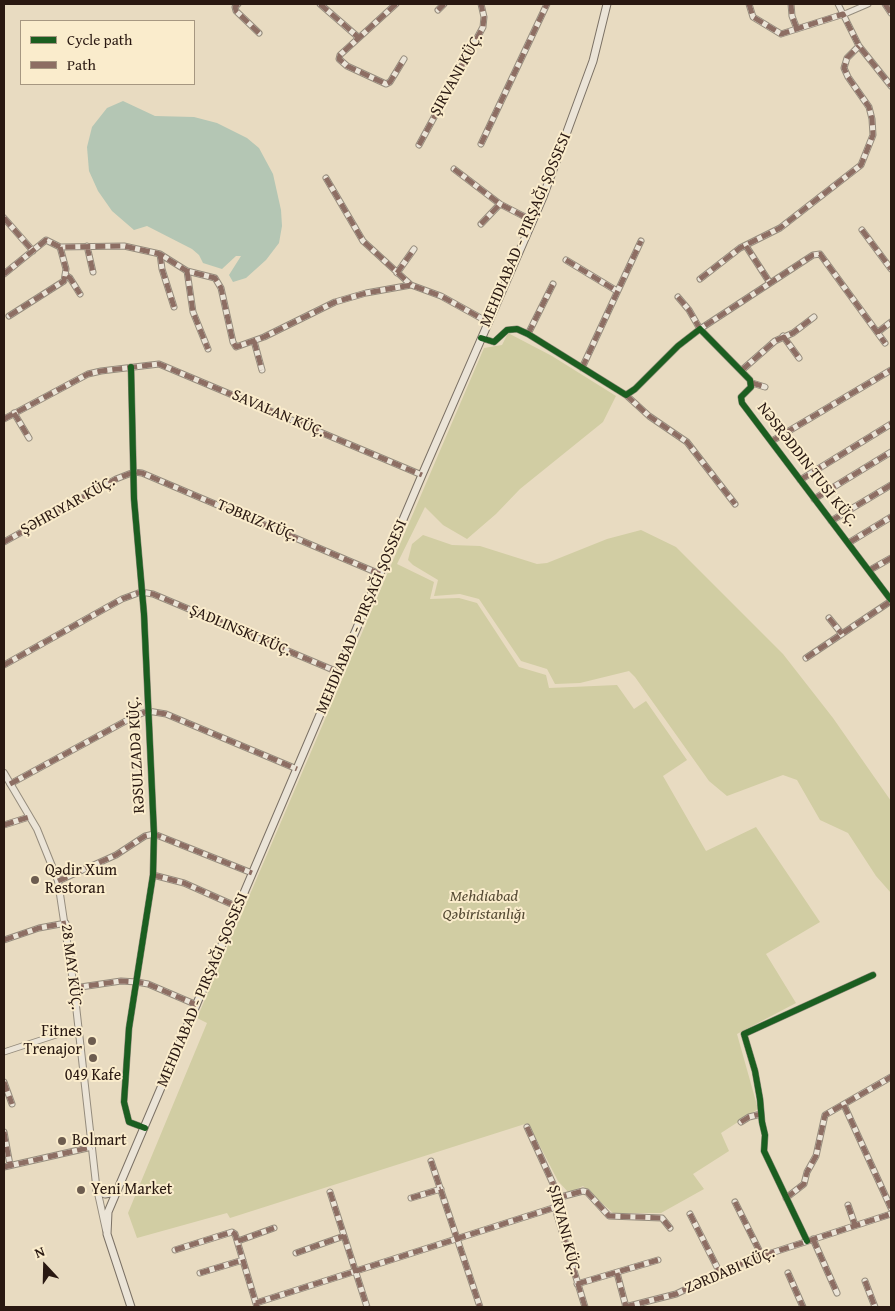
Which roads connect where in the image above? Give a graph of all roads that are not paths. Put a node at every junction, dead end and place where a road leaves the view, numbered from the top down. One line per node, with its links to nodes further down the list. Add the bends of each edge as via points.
1 (238, 4): 17 (street, via 234,7 236,11)
2 (320, 4): 18 (street)
3 (396, 4): 18 (street)
4 (444, 4): 13 (street)
5 (481, 4): 23 (street, ŞIRVANI KÜÇ., via 483,27)
6 (547, 4): 22 (street)
7 (607, 4): 28 (main road, via 590,71)
8 (749, 4): 16 (street, via 753,17 778,33)
9 (791, 4): 16 (street)
10 (838, 4): 15 (street)
11 (868, 4): 15 (street)
12 (885, 4): 14 (street)
13 (438, 10)
14 (891, 13)
15 (843, 14): 16 (street); 19 (street)
16 (797, 29)
17 (259, 33)
18 (358, 37): 20 (street, via 340,54 341,63 386,84)
19 (859, 46): 21 (street); 33 (street, via 847,58 844,68 869,106 873,134 867,155 861,165 818,200 773,233)
20 (404, 59)
21 (891, 86)
22 (482, 144)
23 (419, 145)
24 (454, 169): 26 (street)
25 (326, 178): 42 (street, via 363,241)
26 (500, 204): 28 (street); 29 (street)
27 (4, 218): 36 (street)
28 (533, 221): 55 (main road)
29 (481, 224)
30 (862, 230): 39 (street)
31 (641, 242): 49 (street)
32 (88, 246): 34 (street); 37 (street, via 124,246); 41 (street)
33 (746, 246): 45 (street); 46 (street)
34 (60, 247): 36 (street, via 46,240); 44 (street)
35 (414, 250): 42 (street)
36 (33, 251): 43 (street)
37 (160, 254): 40 (street); 52 (street)
38 (566, 260): 49 (street)
39 (891, 269)
40 (187, 271): 62 (street, via 206,274 218,282 234,345); 64 (street, via 193,312)
41 (93, 272)
42 (397, 273): 48 (street)
43 (4, 274)
44 (66, 276): 50 (street); 53 (street, via 59,286)
45 (700, 279)
46 (770, 283): 57 (street); 58 (street, via 813,255 820,254)
47 (553, 284): 59 (street)
48 (411, 285): 55 (street, via 441,296); 62 (street, via 335,302)
49 (617, 291): 67 (street)
50 (80, 294)
51 (678, 296): 57 (street, NƏSRƏDDIN TUSI KÜÇ.)
52 (174, 307)
53 (10, 316)
54 (814, 317): 60 (street)
55 (488, 322): 61 (main road)
56 (891, 322): 58 (street)
57 (700, 329): 69 (street, NƏSRƏDDIN TUSI KÜÇ.); 73 (street)
58 (878, 332): 63 (street)
59 (528, 334): 61 (street, via 512,328 494,342); 67 (street)
60 (783, 336): 65 (street); 69 (street)
61 (481, 338): 81 (main road)
62 (254, 341): 68 (street)
63 (885, 343)
64 (208, 349)
65 (798, 358)
66 (131, 367): 74 (street, SAVALAN KÜÇ., via 88,374); 80 (street, RƏSULZADƏ KÜÇ.); 81 (street, SAVALAN KÜÇ., via 159,364)
67 (582, 368): 73 (street)
68 (262, 370)
69 (742, 370): 71 (street, NƏSRƏDDIN TUSI KÜÇ.)
70 (891, 370): 78 (street)
71 (752, 383): 72 (street); 78 (street, NƏSRƏDDIN TUSI KÜÇ., via 742,393 741,400)
72 (765, 387)
73 (626, 395): 85 (street, via 649,416 687,442)
74 (14, 413): 75 (street, SAVALAN KÜÇ.); 77 (street)
75 (4, 419)
76 (891, 424): 82 (street)
77 (29, 438)
78 (772, 441): 82 (street, NƏSRƏDDIN TUSI KÜÇ.)
79 (891, 452): 84 (street)
80 (134, 472): 88 (street, ŞƏHRIYAR KÜÇ.); 92 (street, TƏBRIZ KÜÇ., via 154,477); 93 (street, RƏSULZADƏ KÜÇ.)
81 (422, 475): 92 (main road)
82 (800, 480): 84 (street, NƏSRƏDDIN TUSI KÜÇ.)
83 (891, 485): 87 (street)
84 (814, 499): 87 (street, NƏSRƏDDIN TUSI KÜÇ.)
85 (735, 504)
86 (891, 517): 89 (street)
87 (831, 521): 89 (street, NƏSRƏDDIN TUSI KÜÇ.)
88 (4, 542)
89 (850, 542): 91 (street, NƏSRƏDDIN TUSI KÜÇ.)
90 (891, 558): 91 (street)
91 (870, 570): 94 (street, NƏSRƏDDIN TUSI KÜÇ.)
92 (380, 574): 99 (main road)
93 (141, 592): 98 (street, via 122,599); 99 (street, ŞADLINSKI KÜÇ., via 153,594); 100 (street, RƏSULZADƏ KÜÇ.)
94 (891, 601): 96 (street)
95 (829, 618): 96 (street)
96 (842, 634): 97 (street)
97 (806, 658)
98 (4, 665)
99 (338, 672): 101 (main road)
100 (148, 711): 101 (street, via 166,714); 103 (street); 106 (street, RƏSULZADƏ KÜÇ.)
101 (297, 769): 107 (main road)
102 (4, 773): 103 (street, 28 MAY KÜÇ.)
103 (10, 784): 104 (street, 28 MAY KÜÇ.)
104 (29, 817): 105 (street); 109 (street, 28 MAY KÜÇ.)
105 (4, 825)
106 (154, 834): 107 (street); 108 (street, RƏSULZADƏ KÜÇ.); 109 (street)
107 (252, 873): 110 (main road)
108 (153, 875): 110 (street, via 184,883); 114 (street, RƏSULZADƏ KÜÇ.)
109 (58, 882): 111 (street, 28 MAY KÜÇ.)
110 (238, 907): 116 (main road)
111 (66, 923): 112 (street); 115 (street, 28 MAY KÜÇ.)
112 (4, 940)
113 (873, 975): 123 (street, via 744,1034 755,1071)
114 (136, 982): 115 (street); 116 (street); 126 (street, RƏSULZADƏ KÜÇ., via 124,1102 129,1122)
115 (74, 988): 117 (street, 28 MAY KÜÇ.)
116 (197, 1005): 126 (main road)
117 (79, 1032): 118 (street, via 59,1034); 128 (street, 28 MAY KÜÇ.)
118 (4, 1052)
119 (891, 1077): 122 (street)
120 (4, 1082): 121 (street)
121 (12, 1104)
122 (844, 1105): 137 (street, via 825,1115 816,1156 804,1184); 143 (street)
123 (761, 1114): 124 (street); 137 (street, via 764,1151)
124 (741, 1122)
125 (527, 1127): 136 (street, ŞIRVANI KÜÇ.)
126 (145, 1128): 133 (main road)
127 (4, 1132): 130 (street)
128 (92, 1147): 130 (street); 132 (street, 28 MAY KÜÇ.)
129 (431, 1161): 131 (street)
130 (7, 1166)
131 (441, 1189): 135 (street); 151 (street)
132 (97, 1190): 133 (main road, via 105,1194); 142 (street, 28 MAY KÜÇ.)
133 (117, 1192): 140 (main road)
134 (330, 1192): 150 (street)
135 (412, 1198)
136 (557, 1198): 141 (street, ŞIRVANI KÜÇ.); 148 (street, via 587,1192 609,1216 662,1218)
137 (786, 1198): 152 (street)
138 (735, 1202): 156 (street)
139 (848, 1205): 146 (street)
140 (110, 1207): 142 (street); 149 (main road)
141 (556, 1207): 151 (street); 165 (street, ŞIRVANI KÜÇ.)
142 (100, 1208): 149 (street, 28 MAY KÜÇ.)
143 (891, 1208)
144 (690, 1214): 162 (street)
145 (891, 1214): 146 (street, ZƏRDABI KÜÇ.)
146 (855, 1225): 152 (street, ZƏRDABI KÜÇ.)
147 (274, 1228): 153 (street)
148 (670, 1228)
149 (107, 1230): 168 (main road, 28 MAY KÜÇ.)
150 (344, 1236): 155 (street); 159 (street)
151 (458, 1239): 159 (street); 170 (street)
152 (810, 1240): 156 (street, ZƏRDABI KÜÇ.); 166 (street)
153 (238, 1241): 154 (street, via 232,1232); 157 (street)
154 (175, 1250)
155 (296, 1253)
156 (762, 1256): 162 (street, ZƏRDABI KÜÇ.)
157 (243, 1260): 160 (street); 167 (street)
158 (658, 1260): 161 (street)
159 (356, 1271): 167 (street); 169 (street)
160 (200, 1273)
161 (616, 1273): 165 (street); 172 (street)
162 (720, 1273): 172 (street, ZƏRDABI KÜÇ., via 676,1294)
163 (788, 1273): 173 (street)
164 (865, 1280): 174 (street)
165 (578, 1284): 171 (street, ŞIRVANI KÜÇ.)
166 (836, 1293)
167 (257, 1305)
168 (131, 1307)
169 (367, 1307)
170 (480, 1307)
171 (585, 1307)
172 (625, 1307)
173 (803, 1307)
174 (875, 1307)

